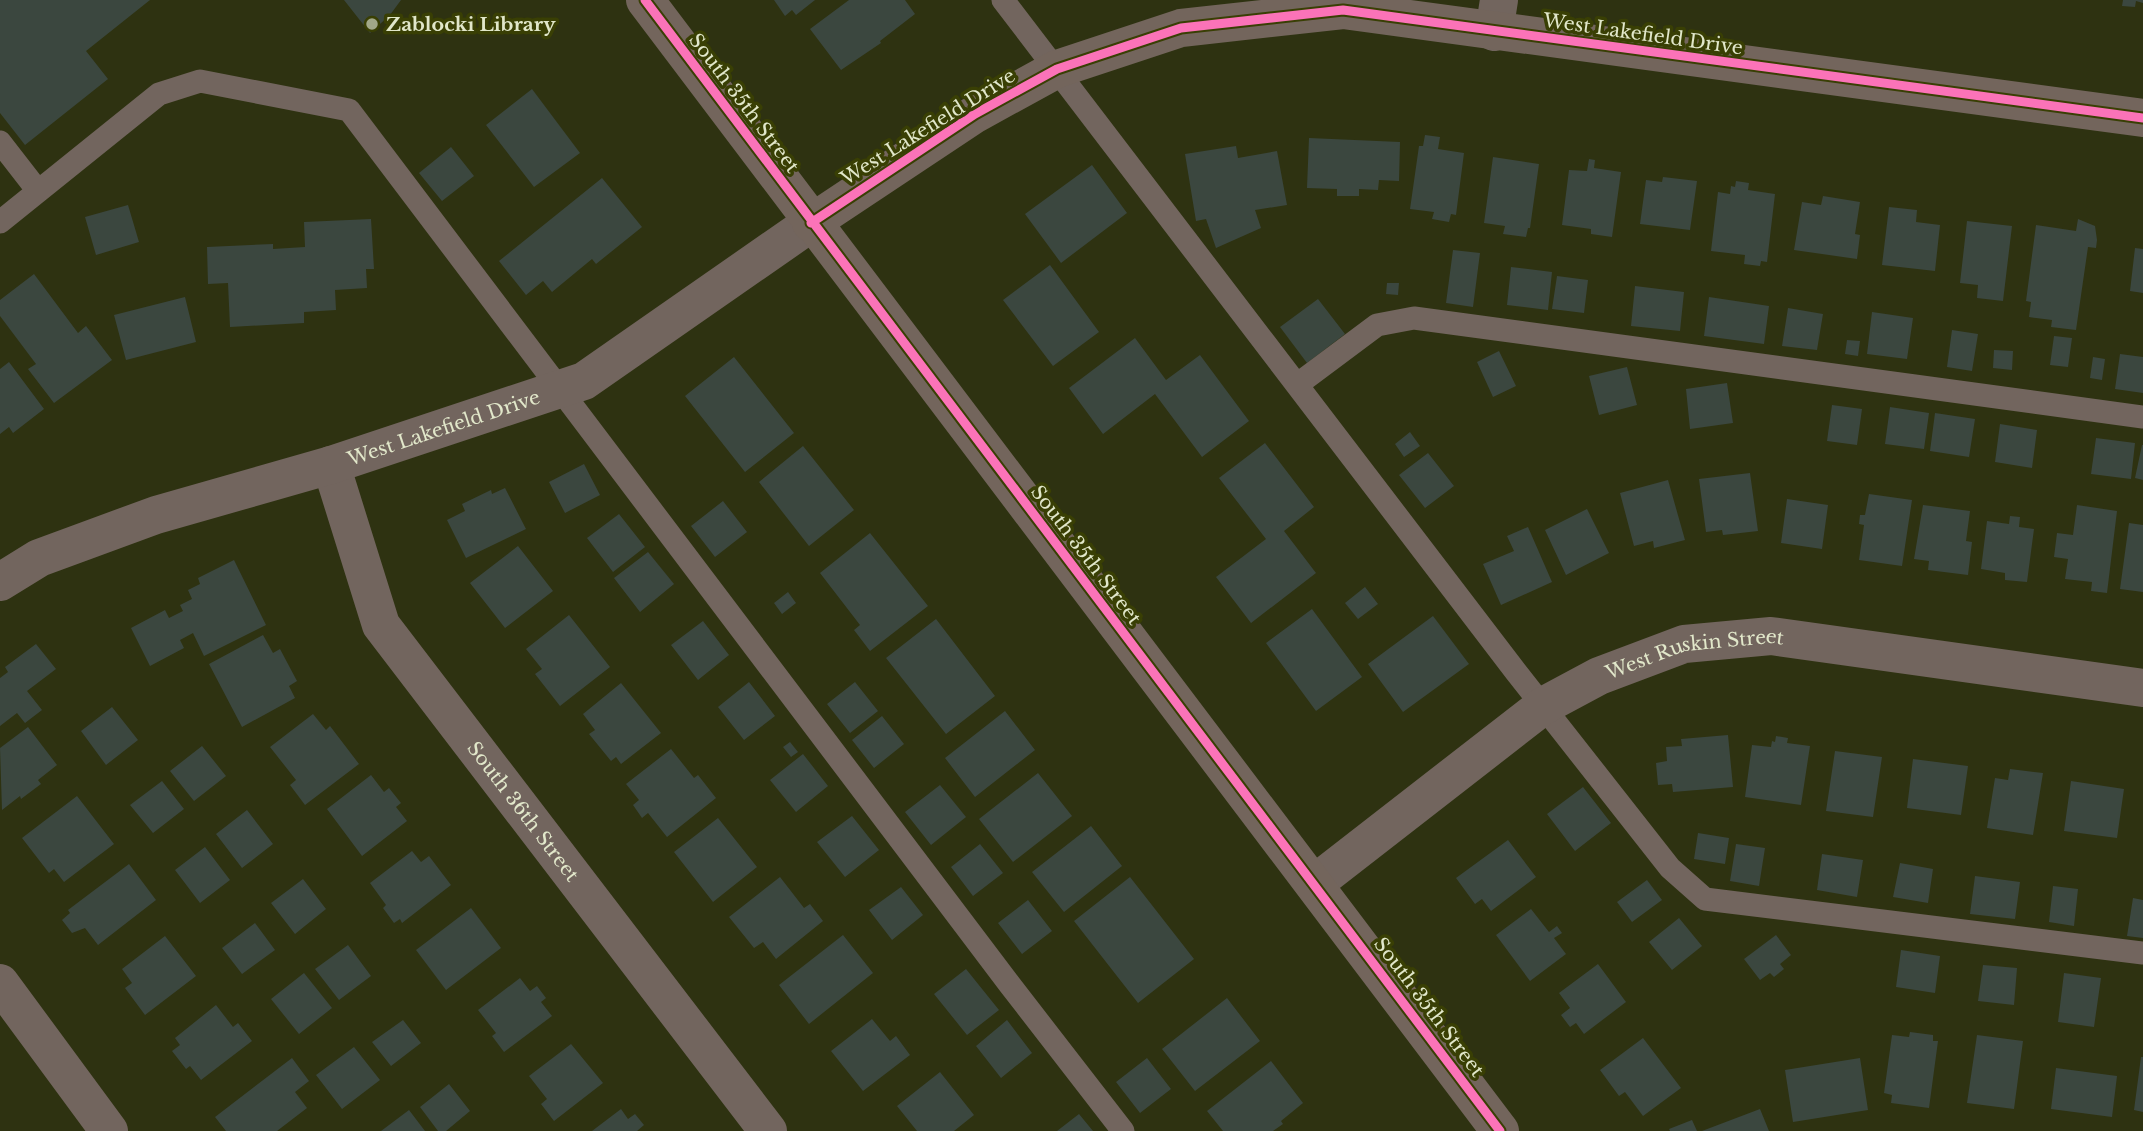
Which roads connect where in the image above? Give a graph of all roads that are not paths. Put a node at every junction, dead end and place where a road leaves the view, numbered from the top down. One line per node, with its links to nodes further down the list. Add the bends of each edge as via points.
1 (645, 0): 10 (main road, South 35th Street)
2 (1003, 0): 5 (lane)
3 (1339, 5): 4 (main road, West Lakefield Drive); 5 (main road, West Lakefield Drive, via 1181,28)
4 (1496, 16): 6 (main road, West Lakefield Drive)
5 (1057, 69): 10 (main road, West Lakefield Drive, via 975,114); 11 (lane)
6 (2143, 118)
7 (0, 142): 8 (lane)
8 (38, 191): 9 (lane); 12 (lane, via 159,94 200,81 349,110)
9 (0, 222)
10 (811, 223): 12 (street, West Lakefield Drive, via 584,381); 18 (main road, South 35th Street)
11 (1298, 384): 13 (lane, via 1377,324 1414,318); 17 (lane)
12 (559, 390): 14 (street, West Lakefield Drive); 23 (lane)
13 (2143, 417)
14 (331, 465): 15 (street, West Lakefield Drive, via 156,515 39,558); 22 (street, South 36th Street, via 382,625)
15 (0, 582)
16 (2143, 688): 17 (street, West Ruskin Street, via 1771,636 1684,644 1599,676)
17 (1543, 706): 18 (street, West Ruskin Street); 19 (lane, via 1670,868 1705,899)
18 (1314, 884): 24 (main road, South 35th Street)
19 (2143, 953)
20 (0, 983): 21 (street)
21 (109, 1131)
22 (768, 1131)
23 (1123, 1131)
24 (1500, 1131)

